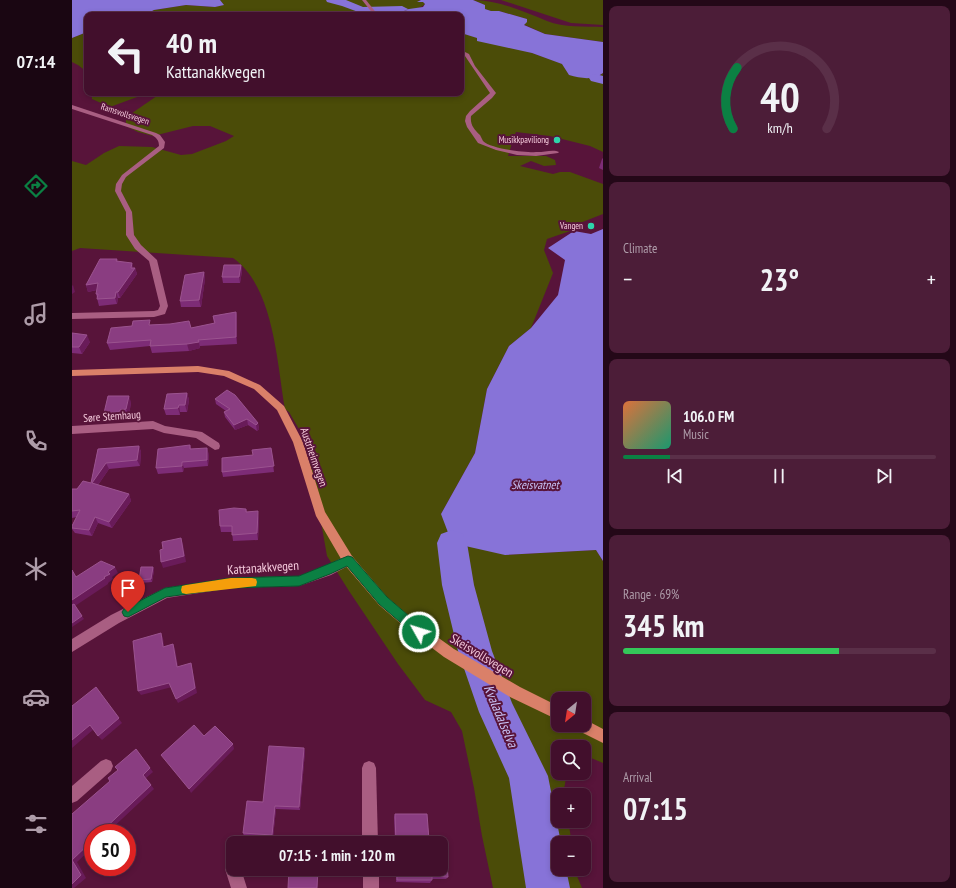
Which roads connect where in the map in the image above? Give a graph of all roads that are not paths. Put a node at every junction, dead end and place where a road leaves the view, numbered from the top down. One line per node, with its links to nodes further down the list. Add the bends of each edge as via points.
1 (364, 0): 2 (street)
2 (374, 12)
3 (464, 53): 5 (street, via 493,93 488,101 473,110 469,116 469,125 480,142 511,153)
4 (72, 107): 6 (street, Ramsvollsvegen, via 154,134 162,142 162,147 124,176 118,187 119,195 129,212 130,235 138,247 153,260 164,306 162,312 154,314)
5 (556, 152)
6 (72, 316)
7 (72, 374): 10 (main road, Austrheimvegen, via 198,369 226,373 257,387 281,408 298,442 320,513)
8 (72, 430): 9 (street, Søre Stemhaug, via 153,425 199,436)
9 (215, 446)
10 (348, 560): 11 (street, Kattanakkvegen, via 299,581 231,583 165,593 115,619); 12 (main road, Skeisvollsvegen, via 383,601 432,642 469,666)
11 (72, 646)
12 (551, 710)
13 (591, 730): 14 (main road)
14 (603, 736)
15 (106, 766): 17 (street)
16 (369, 768): 18 (street)
17 (72, 796)
18 (370, 836)
19 (235, 876): 21 (street)
20 (371, 876): 22 (street)
21 (239, 888)
22 (371, 888)

